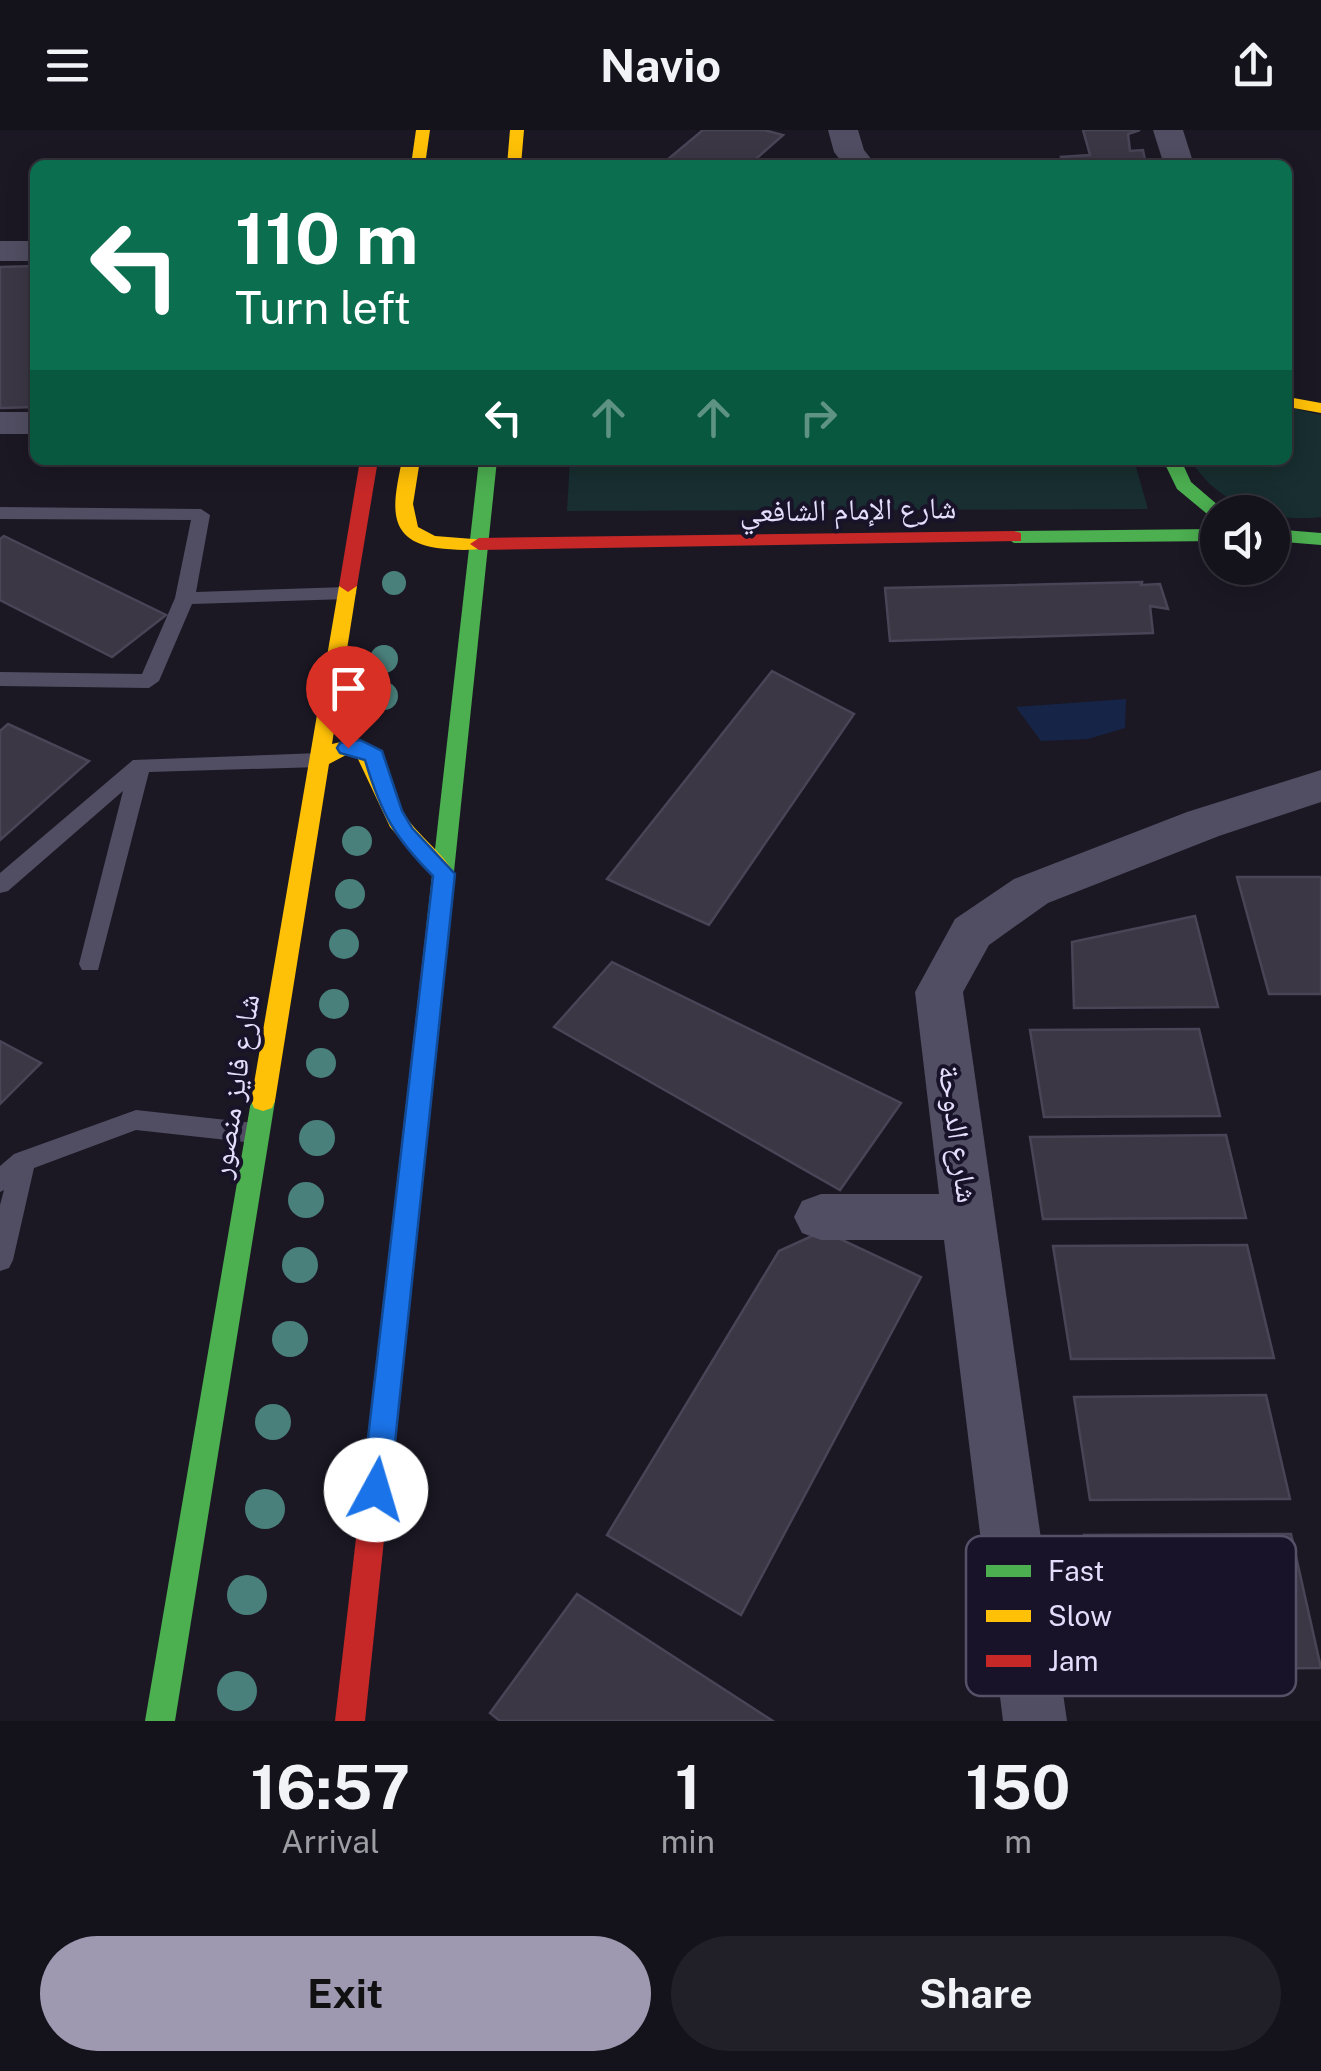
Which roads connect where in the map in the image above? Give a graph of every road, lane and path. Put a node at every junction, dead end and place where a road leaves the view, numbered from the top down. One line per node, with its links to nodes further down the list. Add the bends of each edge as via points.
1 (424, 130): 5 (main road)
2 (517, 130): 6 (main road)
3 (843, 130): 7 (street)
4 (1168, 130): 8 (street)
5 (419, 160)
6 (514, 160)
7 (857, 160)
8 (1177, 160)
9 (30, 250): 10 (street)
10 (0, 251)
11 (0, 423): 12 (street)
12 (30, 423)
13 (368, 465): 23 (main road, شارع فايز منصور)
14 (410, 465): 22 (main road, شارع الإمام الشافعي, via 402,517 407,527 430,541)
15 (487, 465): 22 (main road)
16 (1173, 465): 17 (main road)
17 (1200, 502)
18 (0, 513): 24 (lane, via 202,515)
19 (1200, 535): 22 (main road, شارع الإمام الشافعي)
20 (1290, 536): 21 (main road)
21 (1321, 539)
22 (479, 544): 29 (main road)
23 (347, 594): 24 (lane); 26 (main road, شارع فايز منصور)
24 (185, 598): 25 (lane, via 150,680)
25 (0, 679)
26 (320, 760): 27 (lane); 29 (main road, via 348,748 374,756 405,834); 32 (main road, شارع فايز منصور)
27 (140, 764): 30 (lane); 31 (lane)
28 (1321, 786): 35 (street, شارع الدوحة, via 1030,891 972,932 939,992)
29 (444, 874): 41 (main road)
30 (0, 885)
31 (90, 964)
32 (258, 1134): 33 (lane, via 136,1120); 40 (main road, شارع فايز منصور)
33 (23, 1162): 34 (lane); 37 (lane)
34 (0, 1181)
35 (969, 1216): 36 (street); 38 (street, شارع الدوحة)
36 (821, 1217)
37 (0, 1260)
38 (1011, 1536)
39 (1032, 1696): 42 (street, شارع الدوحة)
40 (160, 1721)
41 (350, 1721)
42 (1035, 1721)

